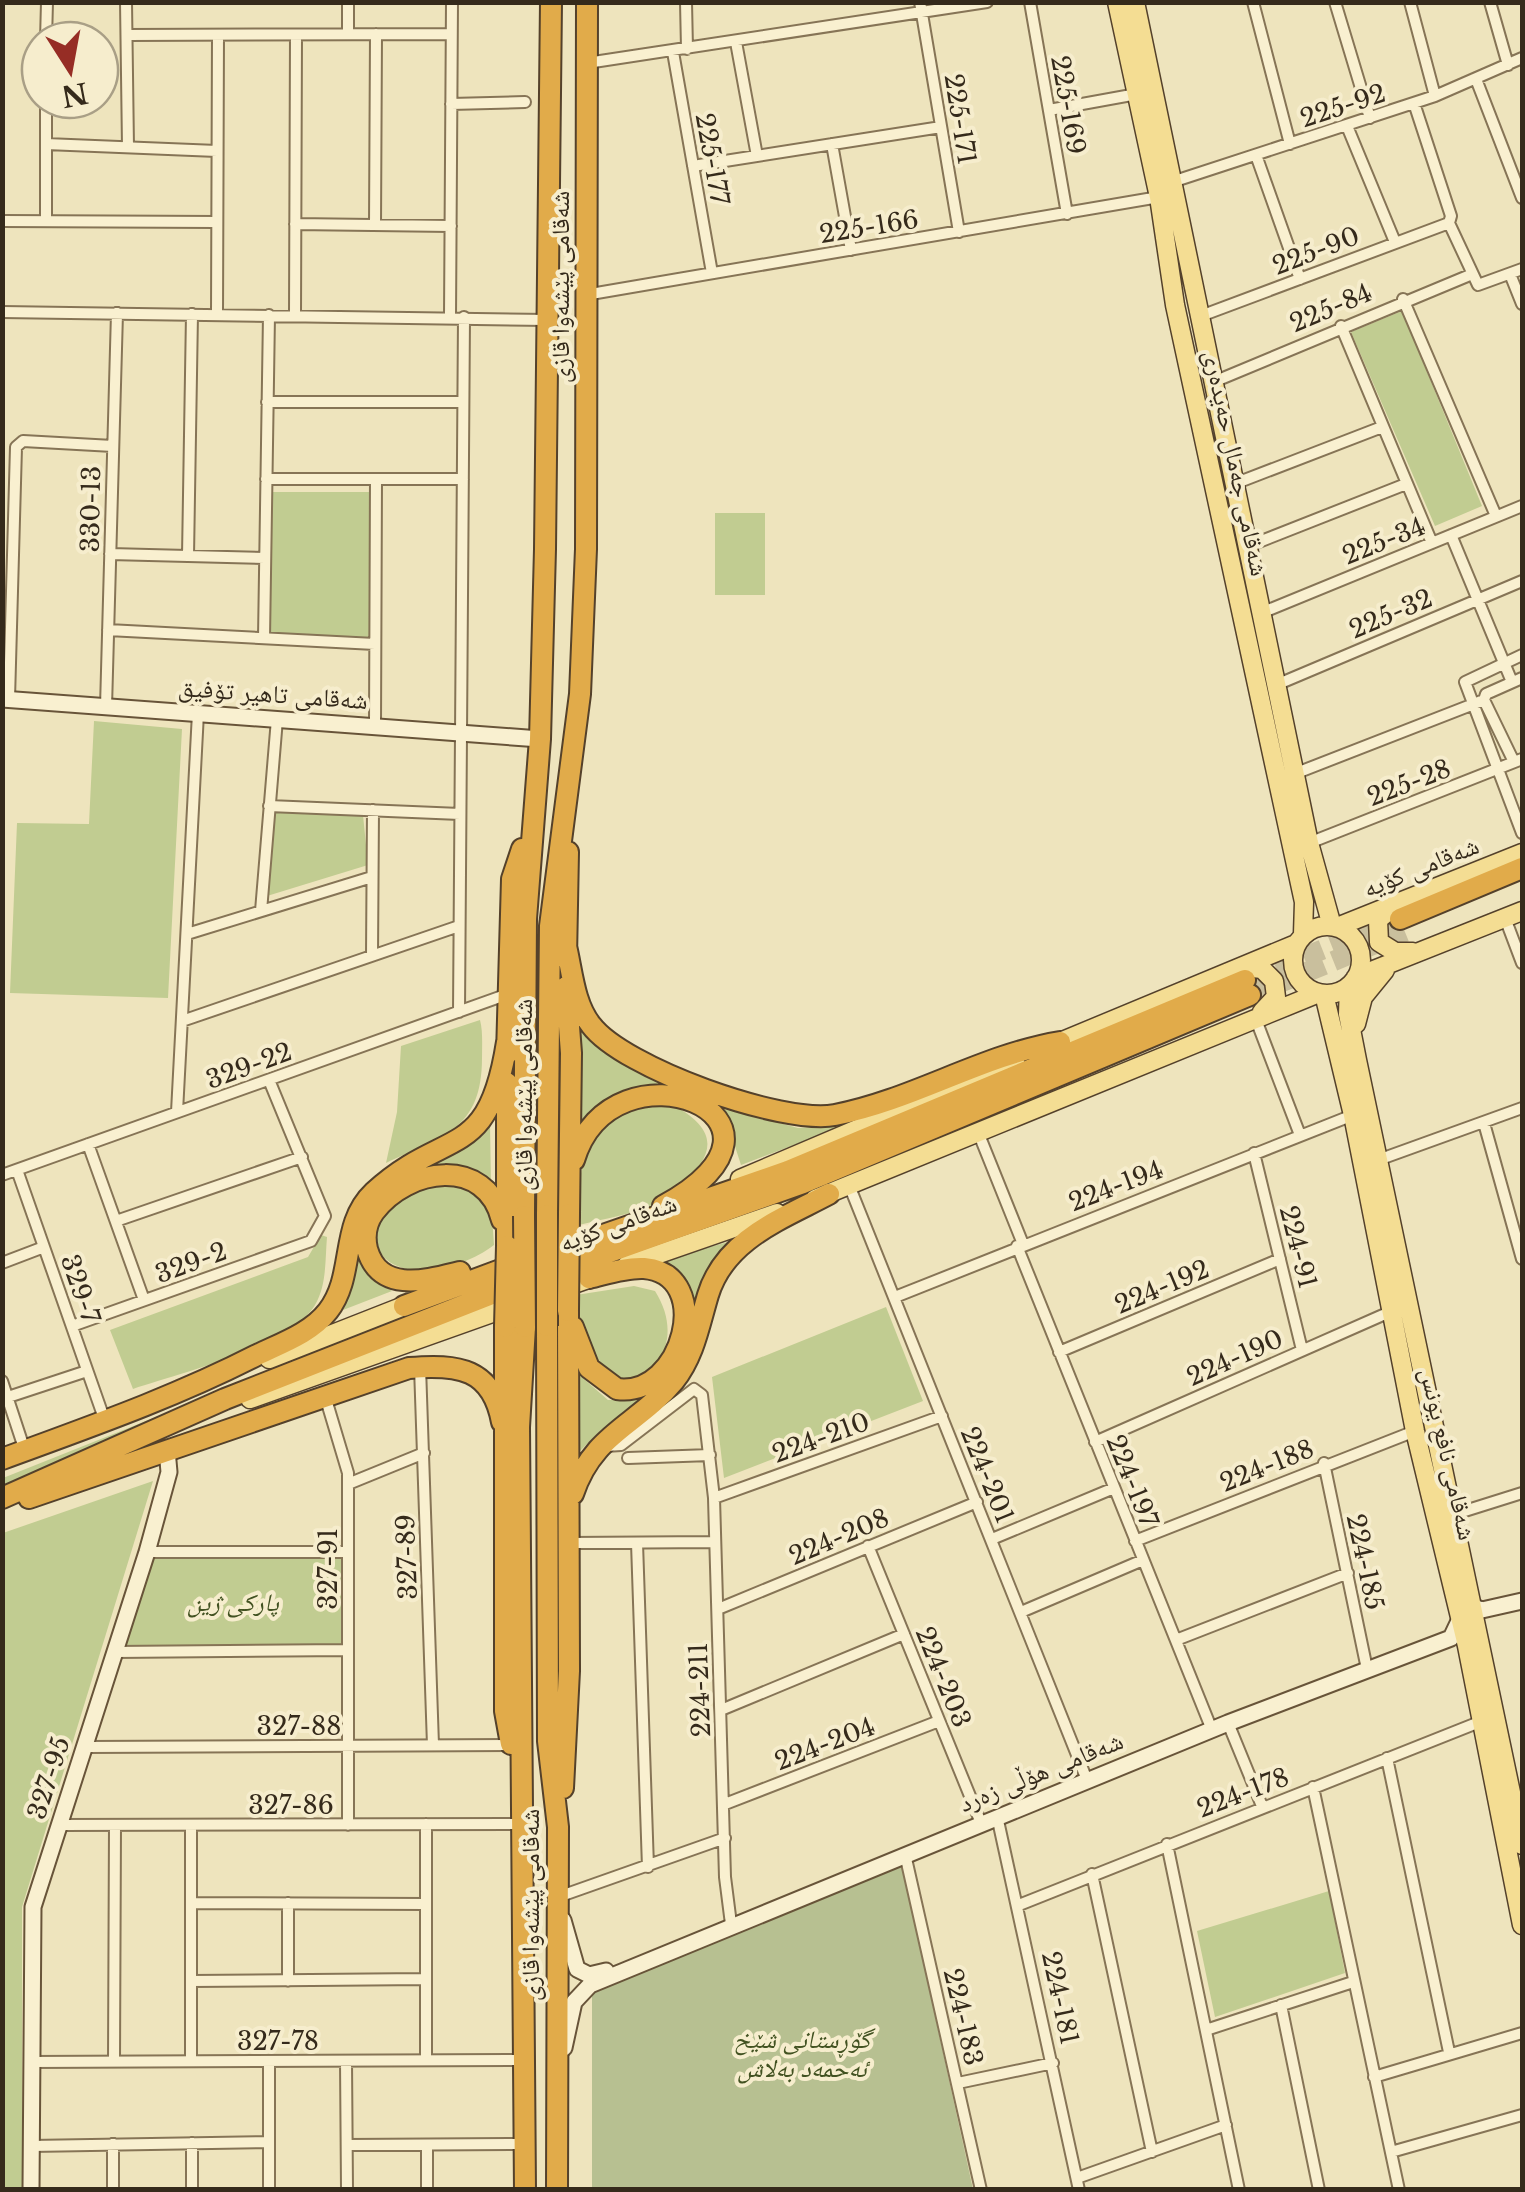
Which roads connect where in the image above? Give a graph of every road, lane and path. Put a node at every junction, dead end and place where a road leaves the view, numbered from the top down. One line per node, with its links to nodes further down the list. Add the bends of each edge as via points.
1 (126, 2): 20 (street)
2 (348, 2): 17 (street)
3 (452, 2): 19 (street)
4 (551, 2): 39 (highway, شەقامی پێشەوا قازی)
5 (587, 2): 26 (highway, شەقامی پێشەوا قازی)
6 (686, 2): 23 (street)
7 (987, 2): 15 (street)
8 (1030, 2): 34 (street, 225-169)
9 (1117, 2): 29 (main road, شەقامی جەمال حەیدەری)
10 (1135, 2): 49 (main road, شەقامی جەمال حەیدەری)
11 (1253, 2): 43 (street)
12 (1335, 2): 35 (street)
13 (1410, 2): 30 (street)
14 (1490, 2): 27 (street)
15 (921, 8): 22 (street); 40 (street, 225-171)
16 (296, 34): 17 (street); 21 (street); 57 (street)
17 (348, 34): 18 (street)
18 (376, 34): 19 (street); 58 (street)
19 (452, 34): 32 (street)
20 (127, 35): 21 (street); 44 (street)
21 (218, 35): 45 (street)
22 (736, 42): 23 (street); 47 (street)
23 (687, 49): 24 (street)
24 (673, 52): 26 (street); 48 (street, 225-177)
25 (1522, 58): 27 (street, 225-92)
26 (586, 64): 37 (highway, شەقامی پێشەوا قازی)
27 (1508, 65): 28 (street, 225-92)
28 (1476, 78): 30 (street, 225-92); 51 (street)
29 (1137, 94): 34 (street); 50 (main road, شەقامی جەمال حەیدەری)
30 (1435, 96): 33 (street, 225-92)
31 (524, 102): 32 (street)
32 (452, 104): 59 (street)
33 (1414, 104): 35 (street, 225-92); 56 (street)
34 (1048, 110): 52 (street, 225-169)
35 (1370, 118): 38 (street, 225-92)
36 (46, 120): 41 (street)
37 (586, 126): 39 (highway); 68 (highway, شەقامی پێشەوا قازی)
38 (1347, 126): 43 (street, 225-92); 61 (street)
39 (549, 127): 80 (highway, شەقامی پێشەوا قازی)
40 (941, 127): 42 (street); 60 (street, 225-171)
41 (46, 144): 44 (street); 54 (street)
42 (832, 144): 47 (street); 62 (street)
43 (1290, 144): 46 (street, 225-92)
44 (128, 147): 45 (street)
45 (217, 151): 55 (street)
46 (1256, 155): 49 (street, 225-92); 67 (street)
47 (757, 156): 48 (street)
48 (694, 166): 64 (street, 225-177)
49 (1172, 182): 79 (main road, شەقامی جەمال حەیدەری)
50 (1159, 198): 52 (street, 225-166); 101 (main road, شەقامی جەمال حەیدەری, via 1175,304)
51 (1522, 198)
52 (1067, 214): 60 (street, 225-166)
53 (2, 221): 54 (street)
54 (46, 221): 55 (street)
55 (217, 222): 74 (street)
56 (1448, 223): 61 (street, 225-90); 66 (street)
57 (295, 224): 58 (street); 76 (street)
58 (375, 225): 59 (street)
59 (450, 226): 77 (street)
60 (959, 232): 62 (street, 225-166)
61 (1395, 242): 67 (street, 225-90)
62 (851, 250): 64 (street, 225-166)
63 (1522, 269): 65 (street, 225-84)
64 (712, 273): 68 (street, 225-166)
65 (1510, 274): 66 (street, 225-84); 70 (street)
66 (1473, 278): 69 (street, 225-84)
67 (1300, 279): 79 (street, 225-90)
68 (584, 295): 97 (highway, شەقامی پێشەوا قازی)
69 (1404, 299): 81 (street, 225-84); 93 (street)
70 (1522, 304)
71 (2, 312): 72 (street)
72 (116, 314): 73 (street); 86 (street, 330-13)
73 (192, 314): 74 (street); 99 (street)
74 (217, 315): 75 (street)
75 (268, 315): 76 (street); 83 (street)
76 (294, 316): 77 (street)
77 (450, 317): 78 (street)
78 (464, 317): 80 (street); 84 (street)
79 (1197, 317): 82 (main road, شەقامی جەمال حەیدەری)
80 (547, 320): 96 (highway, شەقامی پێشەوا قازی)
81 (1341, 326): 82 (street, 225-84); 85 (street)
82 (1211, 383): 90 (main road, شەقامی جەمال حەیدەری)
83 (268, 402): 84 (street); 88 (street)
84 (464, 402): 87 (street)
85 (1382, 427): 90 (street); 91 (street)
86 (113, 446): 98 (street, 330-13); 102 (street, via 23,441 16,447)
87 (463, 478): 89 (street); 120 (street)
88 (266, 479): 89 (street); 100 (street)
89 (376, 479): 108 (street)
90 (1233, 484): 101 (main road, شەقامی جەمال حەیدەری)
91 (1406, 484): 95 (street); 101 (street)
92 (1522, 506): 93 (street, 225-34)
93 (1496, 516): 94 (street, 225-34)
94 (1451, 535): 95 (street, 225-34); 104 (street)
95 (1432, 543): 105 (street, 225-34)
96 (545, 549): 97 (highway, via 566,560); 121 (highway, شەقامی پێشەوا قازی)
97 (586, 549): 130 (highway, شەقامی پێشەوا قازی, via 580,694)
98 (110, 554): 99 (street); 106 (street, 330-13)
99 (188, 556): 100 (street)
100 (265, 558): 107 (street)
101 (1243, 558): 105 (main road, شەقامی جەمال حەیدەری); 133 (main road, شەقامی جەمال حەیدەری)
102 (8, 569): 113 (street)
103 (1522, 581): 104 (street, 225-32)
104 (1477, 600): 110 (street); 112 (street, 225-32)
105 (1261, 614): 112 (main road, شەقامی جەمال حەیدەری)
106 (108, 630): 107 (street); 115 (street, 330-13)
107 (264, 638): 108 (street)
108 (375, 644): 119 (street)
109 (1522, 655): 110 (street)
110 (1502, 663): 111 (street); 116 (street, via 1464,682)
111 (1517, 680): 114 (street)
112 (1276, 685): 124 (main road, شەقامی جەمال حەیدەری)
113 (5, 699): 115 (street, شەقامی تاهیر تۆفیق)
114 (1484, 700): 116 (street); 122 (street)
115 (106, 706): 117 (street, شەقامی تاهیر تۆفیق)
116 (1470, 706): 123 (street); 124 (street)
117 (198, 714): 118 (street, شەقامی تاهیر تۆفیق); 143 (street)
118 (277, 719): 119 (street, شەقامی تاهیر تۆفیق); 125 (street)
119 (375, 726): 120 (street, شەقامی تاهیر تۆفیق)
120 (460, 732): 121 (street, شەقامی تاهیر تۆفیق); 127 (street)
121 (540, 739): 128 (highway, شەقامی پێشەوا قازی)
122 (1518, 761): 123 (street, 225-28)
123 (1496, 770): 129 (street); 131 (street, 225-28)
124 (1294, 774): 131 (main road, شەقامی جەمال حەیدەری)
125 (269, 806): 126 (street); 138 (street)
126 (373, 810): 127 (street); 136 (street)
127 (460, 814): 141 (street)
128 (530, 830): 153 (highway, via 512,880); 194 (highway, شەقامی پێشەوا قازی, bridge, via 524,1216)
129 (1522, 834)
130 (561, 837): 145 (highway, via 570,868); 267 (highway, شەقامی پێشەوا قازی, bridge, via 550,926 547,1215 548,1741)
131 (1309, 843): 135 (main road, شەقامی جەمال حەیدەری)
132 (1522, 853): 140 (main road, شەقامی کۆیە)
133 (1292, 855): 144 (main road, شەقامی جەمال حەیدەری, via 1304,902); 147 (main road, via 1296,925)
134 (1522, 868): 140 (highway, شەقامی کۆیە)
135 (1316, 871): 140 (main road, via 1343,912); 142 (main road, شەقامی جەمال حەیدەری)
136 (372, 877): 138 (street); 148 (street)
137 (1522, 884): 140 (highway, شەقامی کۆیە)
138 (261, 911): 143 (street)
139 (1514, 914): 146 (main road, شەقامی کۆیە); 150 (street)
140 (1403, 917): 142 (main road, شەقامی کۆیە); 146 (main road, via 1378,920 1380,942 1400,954)
141 (459, 926): 148 (street); 155 (street)
142 (1335, 926): 144 (main road, شەقامی کۆیە); 152 (main road, شەقامی کۆیە, via 1358,946)
143 (187, 934): 157 (street)
144 (1300, 939): 147 (main road, شەقامی کۆیە); 154 (main road, via 1294,972)
145 (566, 946): 160 (highway, via 584,1014 611,1046 712,1091 788,1115 851,1111 1007,1054); 175 (highway)
146 (1430, 948): 149 (main road, شەقامی کۆیە)
147 (1272, 954): 151 (main road, شەقامی کۆیە)
148 (372, 955): 157 (street)
149 (1394, 962): 152 (main road, شەقامی کۆیە); 161 (main road, via 1360,1005)
150 (1522, 963)
151 (1245, 981): 158 (main road, via 1262,969 1277,987 1271,1007); 160 (main road, شەقامی کۆیە); 178 (highway, شەقامی کۆیە); 183 (highway, شەقامی کۆیە, via 803,1183)
152 (1352, 982): 154 (main road, شەقامی کۆیە); 161 (main road, شەقامی نافع یونس, via 1348,1014)
153 (508, 994): 155 (street, 329-22); 159 (highway)
154 (1322, 994): 156 (main road, شەقامی نافع یونس); 158 (main road, شەقامی کۆیە)
155 (459, 1012): 162 (street, 329-22)
156 (1331, 1014): 158 (main road, via 1306,1008); 165 (main road, شەقامی نافع یونس)
157 (182, 1021): 164 (street)
158 (1252, 1024): 167 (main road, شەقامی کۆیە); 168 (street)
159 (507, 1042): 181 (highway); 201 (highway, via 498,1092 481,1121 452,1146 395,1176 362,1206 340,1290 322,1318)
160 (1060, 1042): 178 (main road, شەقامی کۆیە)
161 (1357, 1060): 172 (main road, شەقامی نافع یونس)
162 (269, 1080): 164 (street, 329-22); 171 (street)
163 (1522, 1108): 166 (street)
164 (178, 1112): 169 (street, 329-22)
165 (1353, 1114): 168 (street, 224-194); 192 (main road, شەقامی نافع یونس)
166 (1484, 1122): 172 (street); 185 (street)
167 (978, 1132): 176 (main road, شەقامی کۆیە); 180 (street, 224-197)
168 (1300, 1135): 170 (street, 224-194)
169 (88, 1144): 173 (street, 329-22); 177 (street)
170 (1254, 1153): 180 (street, 224-194); 184 (street, 224-91)
171 (302, 1157): 177 (street); 189 (street, 329-2, via 324,1216 311,1241)
172 (1378, 1160): 224 (main road, شەقامی نافع یونس)
173 (16, 1170): 174 (street, 329-22); 182 (street, 329-7)
174 (2, 1175)
175 (569, 1182): 179 (highway, via 583,1138 612,1111 670,1094 690,1097 712,1112 722,1144 706,1178); 191 (highway, bridge)
176 (839, 1190): 183 (main road, شەقامی کۆیە); 188 (street, 224-201); 208 (highway, via 765,1228 727,1257 679,1374)
177 (116, 1221): 189 (street)
178 (643, 1223): 179 (highway, شەقامی کۆیە)
179 (610, 1234): 183 (highway, شەقامی کۆیە)
180 (1020, 1245): 188 (street, 224-194); 196 (street, 224-197)
181 (507, 1246): 187 (highway, via 495,1198 466,1176 406,1187 368,1222 372,1260 397,1280); 194 (highway, bridge)
182 (44, 1248): 186 (street); 193 (street, 329-7)
183 (590, 1259): 187 (highway, شەقامی کۆیە); 191 (highway, via 644,1268 672,1281 683,1301 680,1342 668,1366 642,1388 611,1387 589,1368); 219 (highway, شەقامی کۆیە, via 225,1399)
184 (1280, 1259): 195 (street, 224-91); 196 (street, 224-192)
185 (1522, 1260)
186 (2, 1263)
187 (497, 1270): 190 (highway, شەقامی کۆیە)
188 (895, 1297): 203 (street, 224-201)
189 (144, 1300): 193 (street, 329-2)
190 (404, 1306): 201 (main road, شەقامی کۆیە)
191 (568, 1310): 223 (highway)
192 (1392, 1312): 195 (street, 224-190); 206 (main road, شەقامی نافع یونس)
193 (72, 1326): 198 (street, 329-7)
194 (515, 1327): 205 (highway); 254 (highway, شەقامی پێشەوا قازی)
195 (1302, 1350): 207 (street, 224-190)
196 (1059, 1352): 207 (street, 224-197)
197 (420, 1367): 200 (highway); 205 (highway, via 453,1367 481,1379 497,1397); 211 (street, 327-89)
198 (87, 1370): 202 (street); 204 (street, 329-7)
199 (2, 1380): 202 (street)
200 (324, 1395): 209 (highway); 216 (street, 327-91)
201 (177, 1396): 204 (highway, شەقامی کۆیە)
202 (5, 1398): 210 (street)
203 (942, 1416): 220 (street, 224-210); 221 (street, 224-201)
204 (105, 1422): 210 (highway, شەقامی کۆیە)
205 (502, 1422): 250 (highway, via 505,1711)
206 (1416, 1431): 215 (street, 224-188); 238 (main road, شەقامی نافع یونس)
207 (1095, 1442): 217 (street, 224-197)
208 (600, 1443): 212 (street, 224-211, via 620,1445 694,1388 702,1395); 223 (highway)
209 (167, 1450): 222 (highway); 231 (street, 327-95, via 169,1472)
210 (25, 1451): 214 (highway, شەقامی کۆیە)
211 (424, 1453): 216 (street); 249 (street, 327-89)
212 (710, 1454): 213 (street); 220 (street, 224-211)
213 (628, 1458)
214 (2, 1459)
215 (1324, 1464): 226 (street, 224-188); 234 (street, 224-185)
216 (348, 1484): 232 (street, 327-91)
217 (1114, 1488): 225 (street); 226 (street, 224-197)
218 (1522, 1493): 224 (street)
219 (2, 1498)
220 (714, 1498): 227 (street, 224-211)
221 (977, 1502): 225 (street, 224-201); 230 (street, 224-208)
222 (2, 1506)
223 (568, 1511): 228 (highway)
224 (1451, 1515): 238 (main road, شەقامی نافع یونس)
225 (992, 1539): 237 (street, 224-201)
226 (1136, 1541): 233 (street, 224-197)
227 (716, 1542): 229 (street); 236 (street, 224-211)
228 (569, 1543): 229 (street); 267 (highway, via 568,1739)
229 (637, 1543): 272 (street)
230 (868, 1546): 236 (street, 224-208); 239 (street, 224-203)
231 (147, 1552): 232 (street); 243 (street, 327-95)
232 (348, 1552): 242 (street, 327-91)
233 (1144, 1560): 237 (street); 241 (street, 224-197)
234 (1348, 1572): 241 (street); 244 (street, 224-185)
235 (1522, 1605): 238 (street, شەقامی هۆڵی زەرد); 240 (street, شەقامی هۆڵی زەرد)
236 (718, 1609): 245 (street, 224-211)
237 (1021, 1612): 255 (street, 224-201)
238 (1465, 1612): 240 (main road, شەقامی نافع یونس)
239 (904, 1634): 245 (street); 247 (street, 224-203)
240 (1465, 1638): 244 (street, شەقامی هۆڵی زەرد); 246 (main road, شەقامی نافع یونس); 270 (main road, شەقامی نافع یونس)
241 (1176, 1640): 248 (street, 224-197)
242 (348, 1650): 243 (street); 251 (street, 327-91)
243 (116, 1652): 252 (street, 327-95)
244 (1367, 1669): 248 (street, شەقامی هۆڵی زەرد)
245 (721, 1710): 257 (street, 224-211)
246 (1482, 1720): 253 (street, 224-178); 280 (main road, شەقامی نافع یونس)
247 (939, 1721): 257 (street, 224-204); 260 (street, 224-203)
248 (1220, 1726): 255 (street, شەقامی هۆڵی زەرد); 258 (street, 224-197)
249 (433, 1745): 250 (street, 327-88); 251 (street, 327-88)
250 (512, 1745): 254 (highway)
251 (348, 1746): 252 (street, 327-88); 266 (street, 327-91)
252 (86, 1747): 263 (street, 327-95)
253 (1387, 1758): 256 (street, 224-178); 289 (street)
254 (521, 1780): 262 (highway, شەقامی پێشەوا قازی)
255 (1087, 1780): 259 (street, شەقامی هۆڵی زەرد)
256 (1313, 1787): 258 (street, 224-178); 285 (street)
257 (725, 1804): 268 (street, 224-211)
258 (1262, 1806): 269 (street, 224-178)
259 (997, 1816): 260 (street, شەقامی هۆڵی زەرد); 278 (street, 224-181)
260 (980, 1823): 271 (street, شەقامی هۆڵی زەرد)
261 (426, 1824): 262 (street, 327-86); 266 (street, 327-86); 277 (street)
262 (522, 1824): 292 (highway, شەقامی پێشەوا قازی)
263 (60, 1825): 264 (street, 327-86); 294 (street, 327-95, via 34,1906)
264 (116, 1825): 265 (street, 327-86); 295 (street)
265 (192, 1825): 266 (street, 327-86); 275 (street)
266 (348, 1825)
267 (558, 1828): 274 (highway, شەقامی پێشەوا قازی)
268 (725, 1838): 272 (street); 279 (street, 224-211)
269 (1168, 1844): 273 (street, 224-178); 287 (street)
270 (1522, 1845)
271 (906, 1854): 279 (street, شەقامی هۆڵی زەرد); 299 (street, 224-183)
272 (648, 1866): 274 (street)
273 (1092, 1874): 278 (street, 224-178); 310 (street)
274 (557, 1897): 281 (street, شەقامی هۆڵی زەرد, via 580,1972 594,1975); 300 (highway, شەقامی پێشەوا قازی)
275 (191, 1903): 276 (street); 284 (street)
276 (288, 1903): 277 (street); 283 (street)
277 (426, 1904): 282 (street)
278 (1019, 1904): 297 (street, 224-181)
279 (731, 1924): 281 (street, شەقامی هۆڵی زەرد)
280 (1522, 1924)
281 (652, 1956): 300 (street, شەقامی هۆڵی زەرد, via 577,1996)
282 (426, 1979): 283 (street); 291 (street)
283 (288, 1980): 284 (street)
284 (191, 1982): 296 (street)
285 (1353, 1982): 286 (street); 298 (street)
286 (1280, 2005): 287 (street); 323 (street)
287 (1206, 2030): 302 (street)
288 (1522, 2033): 289 (street)
289 (1449, 2052): 298 (street)
290 (346, 2060): 291 (street, 327-78); 293 (street, 327-78); 307 (street)
291 (426, 2060): 292 (street, 327-78)
292 (525, 2060): 306 (highway, شەقامی پێشەوا قازی)
293 (270, 2061): 296 (street, 327-78); 303 (street)
294 (31, 2062): 295 (street, 327-78); 309 (street, 327-95)
295 (114, 2062): 296 (street, 327-78)
296 (190, 2062)
297 (1053, 2062): 299 (street); 312 (street, 224-181)
298 (1374, 2076): 311 (street)
299 (958, 2083): 321 (street, 224-183)
300 (556, 2086): 313 (highway, شەقامی پێشەوا قازی)
301 (1522, 2115): 311 (street)
302 (1226, 2125): 310 (street); 322 (street)
303 (270, 2142): 304 (street); 317 (street)
304 (192, 2143): 305 (street); 316 (street)
305 (113, 2144): 309 (street); 315 (street)
306 (525, 2144): 308 (street); 320 (highway, شەقامی پێشەوا قازی)
307 (347, 2145): 308 (street); 318 (street)
308 (427, 2145): 319 (street)
309 (31, 2146): 314 (street, 327-95)
310 (1152, 2152): 312 (street)
311 (1391, 2152): 324 (street)
312 (1078, 2184)
313 (558, 2186)
314 (31, 2190)
315 (113, 2190)
316 (192, 2190)
317 (270, 2190)
318 (347, 2190)
319 (427, 2190)
320 (525, 2190)
321 (981, 2190)
322 (1240, 2190)
323 (1319, 2190)
324 (1399, 2190)

